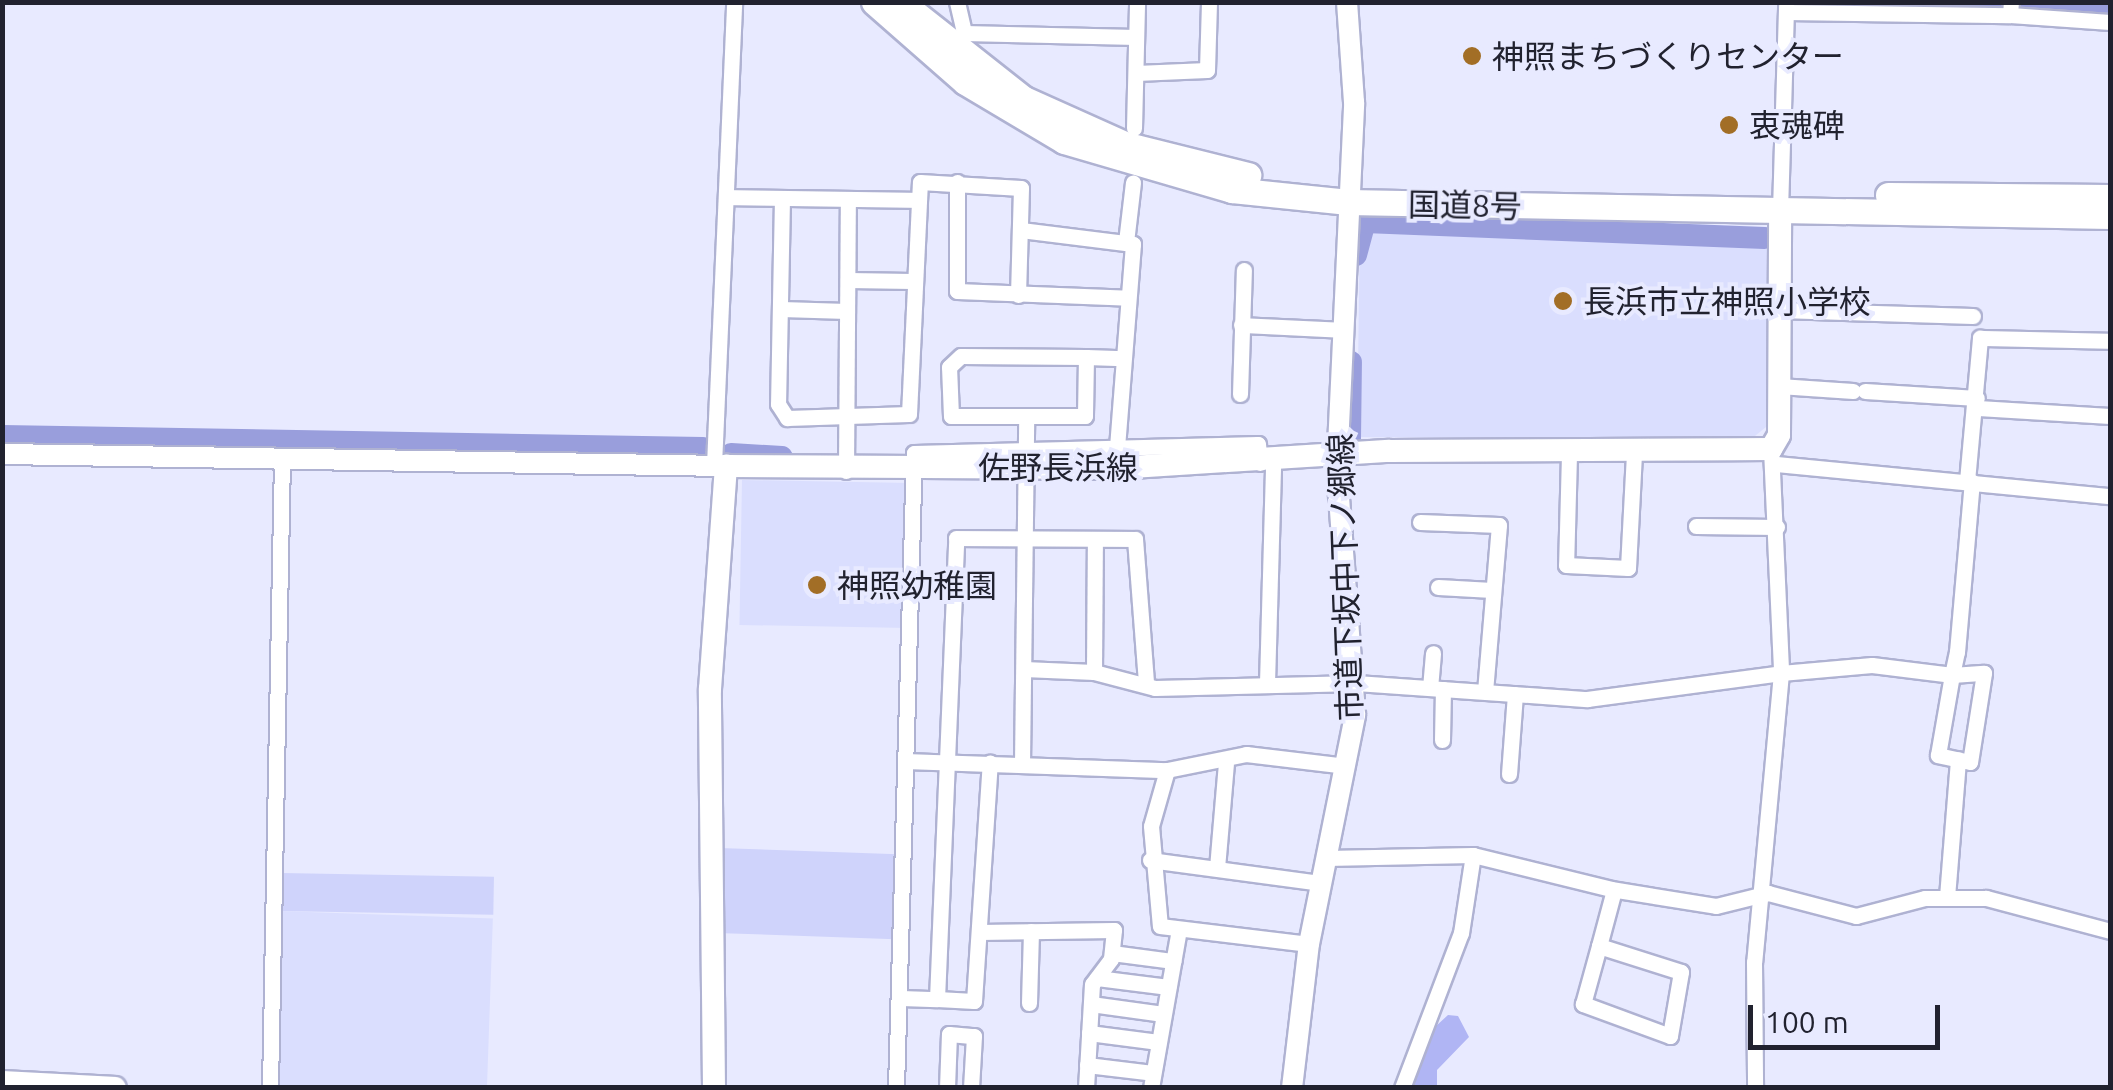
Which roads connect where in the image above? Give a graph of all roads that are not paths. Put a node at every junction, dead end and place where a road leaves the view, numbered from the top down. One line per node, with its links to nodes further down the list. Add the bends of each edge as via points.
1 (734, 2): 17 (street)
2 (874, 2): 16 (highway, 国道8号, via 965,82 1064,141 1202,184)
3 (901, 2): 16 (highway, 国道8号, via 1024,99 1127,145)
4 (957, 2): 11 (street, via 964,33)
5 (1136, 2): 11 (street)
6 (1209, 2): 12 (street, via 1207,70)
7 (1347, 2): 16 (street, 市道下坂中下ノ郷線)
8 (1786, 7): 9 (street); 22 (street)
9 (2010, 9): 10 (street)
10 (2110, 22)
11 (1136, 38): 12 (street)
12 (1136, 73): 13 (street)
13 (1134, 128)
14 (957, 182): 21 (street, via 926,180); 24 (street, via 1018,185); 29 (street, via 957,292)
15 (1133, 182): 25 (street)
16 (1349, 194): 22 (highway, 国道8号); 36 (street, 市道下坂中下ノ郷線)
17 (727, 197): 19 (street); 56 (street)
18 (2110, 197): 22 (highway, 国道8号)
19 (782, 198): 20 (street); 31 (street)
20 (848, 200): 21 (street); 27 (street)
21 (917, 200): 28 (street)
22 (1781, 202): 23 (highway, 国道8号); 32 (main road)
23 (2110, 216)
24 (1021, 230): 25 (street); 29 (street)
25 (1126, 242): 30 (street)
26 (1244, 270): 35 (street)
27 (848, 280): 28 (street); 33 (street)
28 (912, 281): 45 (street, via 909,414)
29 (1018, 295): 30 (street)
30 (1128, 298): 39 (street)
31 (781, 310): 33 (street); 45 (street, via 779,413)
32 (1779, 310): 34 (street); 40 (main road)
33 (847, 312): 45 (street)
34 (1973, 316)
35 (1241, 325): 36 (street); 41 (street)
36 (1343, 330): 48 (street, 市道下坂中下ノ郷線)
37 (2110, 341): 42 (street, via 1980,338)
38 (1086, 357): 39 (street); 44 (street, via 1085,416); 44 (street, via 952,359 951,416)
39 (1123, 358): 53 (street)
40 (1779, 386): 42 (street); 50 (main road)
41 (1240, 394)
42 (1978, 403): 43 (street); 58 (street)
43 (2110, 416)
44 (1026, 418): 54 (street)
45 (845, 419): 57 (street)
46 (1634, 453): 49 (main road, 佐野長浜線); 49 (street, via 1628,568 1566,565); 50 (main road, 佐野長浜線)
47 (2, 454): 52 (street)
48 (1338, 454): 49 (main road, 佐野長浜線); 51 (main road, 佐野長浜線); 74 (street, 市道下坂中下ノ郷線)
49 (1569, 454)
50 (1773, 457): 58 (street); 62 (street)
51 (1263, 458): 53 (main road, 佐野長浜線); 73 (street)
52 (282, 459): 56 (street); 118 (street)
53 (1116, 459): 54 (main road, 佐野長浜線)
54 (1026, 460): 55 (main road, 佐野長浜線); 63 (street)
55 (913, 463): 57 (main road, 佐野長浜線); 80 (street)
56 (720, 466): 57 (main road, 佐野長浜線); 119 (main road, via 710,689)
57 (846, 471)
58 (1970, 481): 59 (street); 71 (street)
59 (2110, 496)
60 (1420, 522): 66 (street, via 1499,524)
61 (1696, 526): 62 (street)
62 (1777, 527): 70 (street)
63 (1026, 538): 64 (street); 68 (street); 81 (street, via 956,538)
64 (1095, 539): 69 (street); 72 (street, via 1136,539)
65 (1438, 587): 66 (street)
66 (1492, 590): 76 (street)
67 (1433, 653): 75 (street)
68 (1024, 669): 69 (street); 83 (street)
69 (1094, 672): 72 (street)
70 (1781, 674): 71 (street, via 1872,665); 77 (street, via 1615,698); 95 (street)
71 (1952, 675): 79 (street, via 1938,755); 79 (street, via 1984,673 1970,762)
72 (1146, 683): 73 (street)
73 (1267, 683): 74 (street)
74 (1356, 683): 75 (street); 85 (street, 市道下坂中下ノ郷線)
75 (1436, 689): 76 (street); 78 (street)
76 (1484, 692): 77 (street)
77 (1514, 694): 87 (street)
78 (1442, 740)
79 (1958, 759): 94 (street)
80 (905, 761): 81 (street); 106 (street)
81 (952, 762): 82 (street); 107 (street)
82 (990, 763): 83 (street); 99 (street)
83 (1022, 764): 86 (street)
84 (1226, 764): 85 (street, via 1246,754); 86 (street); 91 (street)
85 (1346, 766): 89 (street, 市道下坂中下ノ郷線)
86 (1167, 770): 90 (street)
87 (1509, 774)
88 (1473, 856): 89 (street); 93 (street); 125 (street, via 1461,933)
89 (1326, 858): 92 (street, 市道下坂中下ノ郷線)
90 (1150, 860): 91 (street); 96 (street, via 1160,926)
91 (1217, 868): 92 (street)
92 (1322, 882): 100 (street, 市道下坂中下ノ郷線)
93 (1614, 890): 95 (street, via 1716,906); 101 (street)
94 (1947, 898): 95 (street, via 1856,916 1785,896); 97 (street)
95 (1758, 899): 126 (street)
96 (1179, 929): 100 (street); 103 (street)
97 (2110, 930)
98 (1031, 931): 99 (street); 102 (street, via 1114,930); 108 (street)
99 (979, 932): 107 (street, via 974,1000)
100 (1309, 944): 124 (street, 市道下坂中下ノ郷線)
101 (1598, 946): 101 (street, via 1587,1012 1670,1036 1681,972)
102 (1112, 952): 103 (street); 104 (street)
103 (1173, 961): 105 (street)
104 (1097, 978): 105 (street); 109 (street)
105 (1168, 987): 110 (street)
106 (901, 998): 107 (street); 120 (street)
107 (937, 999)
108 (1029, 1004)
109 (1091, 1004): 110 (street); 111 (street)
110 (1164, 1014): 112 (street)
111 (1089, 1032): 112 (street); 113 (street)
112 (1158, 1042): 114 (street)
113 (1087, 1064): 114 (street); 123 (street)
114 (1152, 1080)
115 (2, 1082): 116 (main road)
116 (56, 1086): 117 (main road)
117 (115, 1088)
118 (270, 1088)
119 (714, 1088)
120 (896, 1088)
121 (946, 1088): 122 (street, via 948,1034 974,1036)
122 (971, 1088)
123 (1086, 1088)
124 (1292, 1088)
125 (1402, 1088)
126 (1755, 1088)

